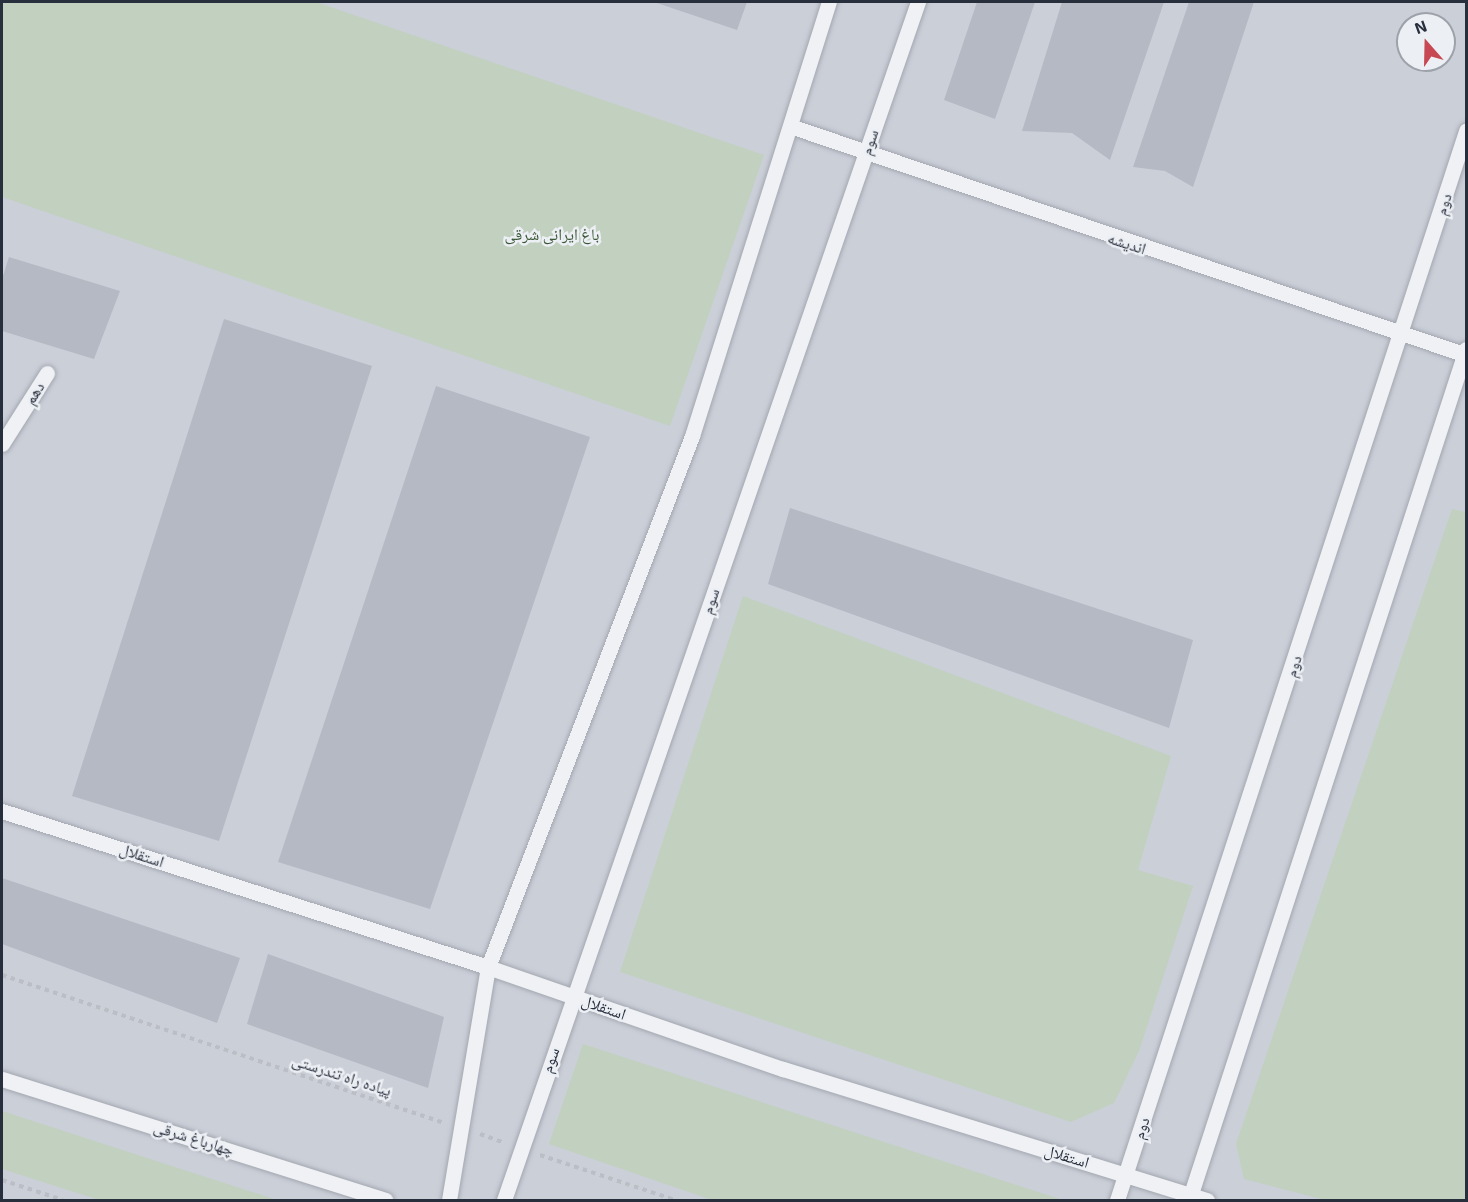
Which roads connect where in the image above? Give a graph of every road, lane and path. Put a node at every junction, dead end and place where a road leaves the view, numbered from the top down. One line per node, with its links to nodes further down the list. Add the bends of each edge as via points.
1 (829, 2): 3 (lane)
2 (918, 2): 5 (lane, سوم)
3 (790, 126): 5 (lane, اندیشه); 11 (lane, via 692,436)
4 (1467, 131): 6 (lane, دوم)
5 (866, 152): 6 (lane, اندیشه); 13 (lane, سوم)
6 (1401, 334): 7 (lane, اندیشه); 17 (lane, دوم)
7 (1466, 353): 19 (lane)
8 (47, 373): 9 (lane, دهم)
9 (2, 444)
10 (2, 811): 11 (lane, استقلال)
11 (488, 967): 13 (lane, استقلال); 15 (lane)
12 (2, 975): 15 (path, پیاده راه تندرستی)
13 (572, 996): 16 (lane, سوم); 17 (lane, استقلال, via 783,1069)
14 (2, 1079): 21 (lane, چهارباغ شرقی)
15 (461, 1128): 16 (path, پیاده راه تندرستی); 22 (lane)
16 (519, 1148): 23 (lane, سوم); 24 (path, پیاده راه تندرستی)
17 (1126, 1174): 19 (lane, استقلال); 25 (lane, دوم)
18 (2, 1180): 20 (path)
19 (1190, 1198): 26 (lane, استقلال)
20 (63, 1200)
21 (385, 1200)
22 (449, 1200)
23 (504, 1200)
24 (675, 1200)
25 (1117, 1200)
26 (1207, 1200)

